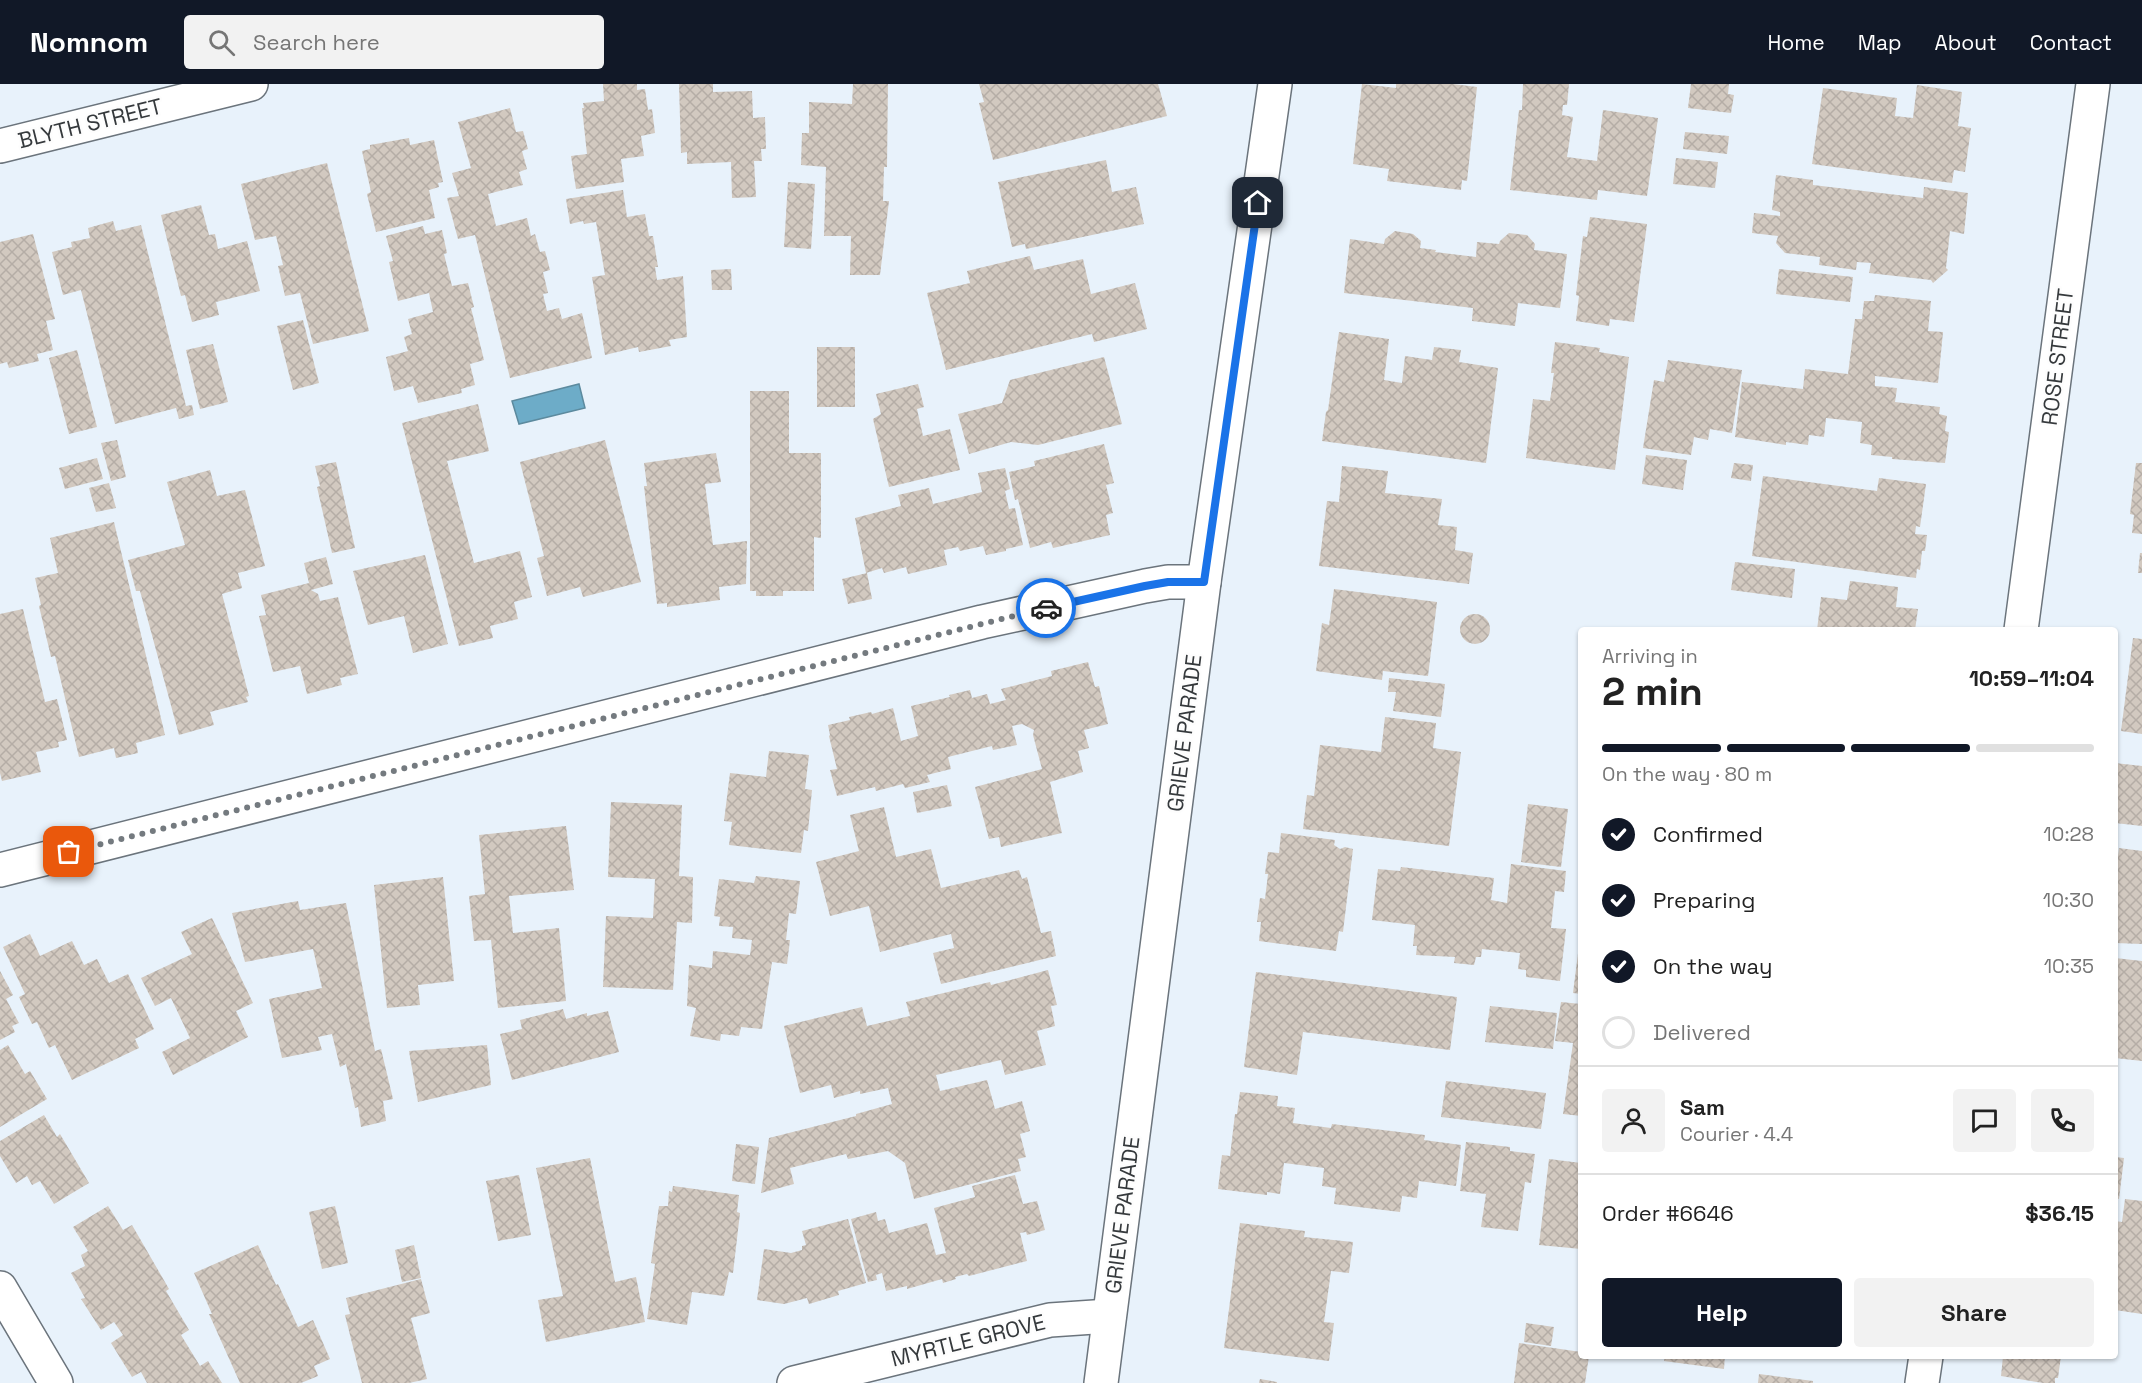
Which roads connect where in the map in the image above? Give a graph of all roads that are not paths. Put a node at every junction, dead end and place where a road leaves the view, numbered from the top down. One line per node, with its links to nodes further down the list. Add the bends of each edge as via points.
1 (251, 84): 4 (street, BLYTH STREET)
2 (1275, 84): 5 (street, GRIEVE PARADE)
3 (2093, 84): 6 (street, ROSE STREET)
4 (0, 146)
5 (1204, 582): 7 (street, via 1145,586 982,622); 9 (street, GRIEVE PARADE)
6 (2021, 627)
7 (0, 870)
8 (0, 1288): 11 (street)
9 (1109, 1316): 12 (street, MYRTLE GROVE, via 1050,1320); 13 (street, GRIEVE PARADE)
10 (1926, 1359): 14 (street)
11 (56, 1383)
12 (794, 1383)
13 (1101, 1383)
14 (1922, 1383)

